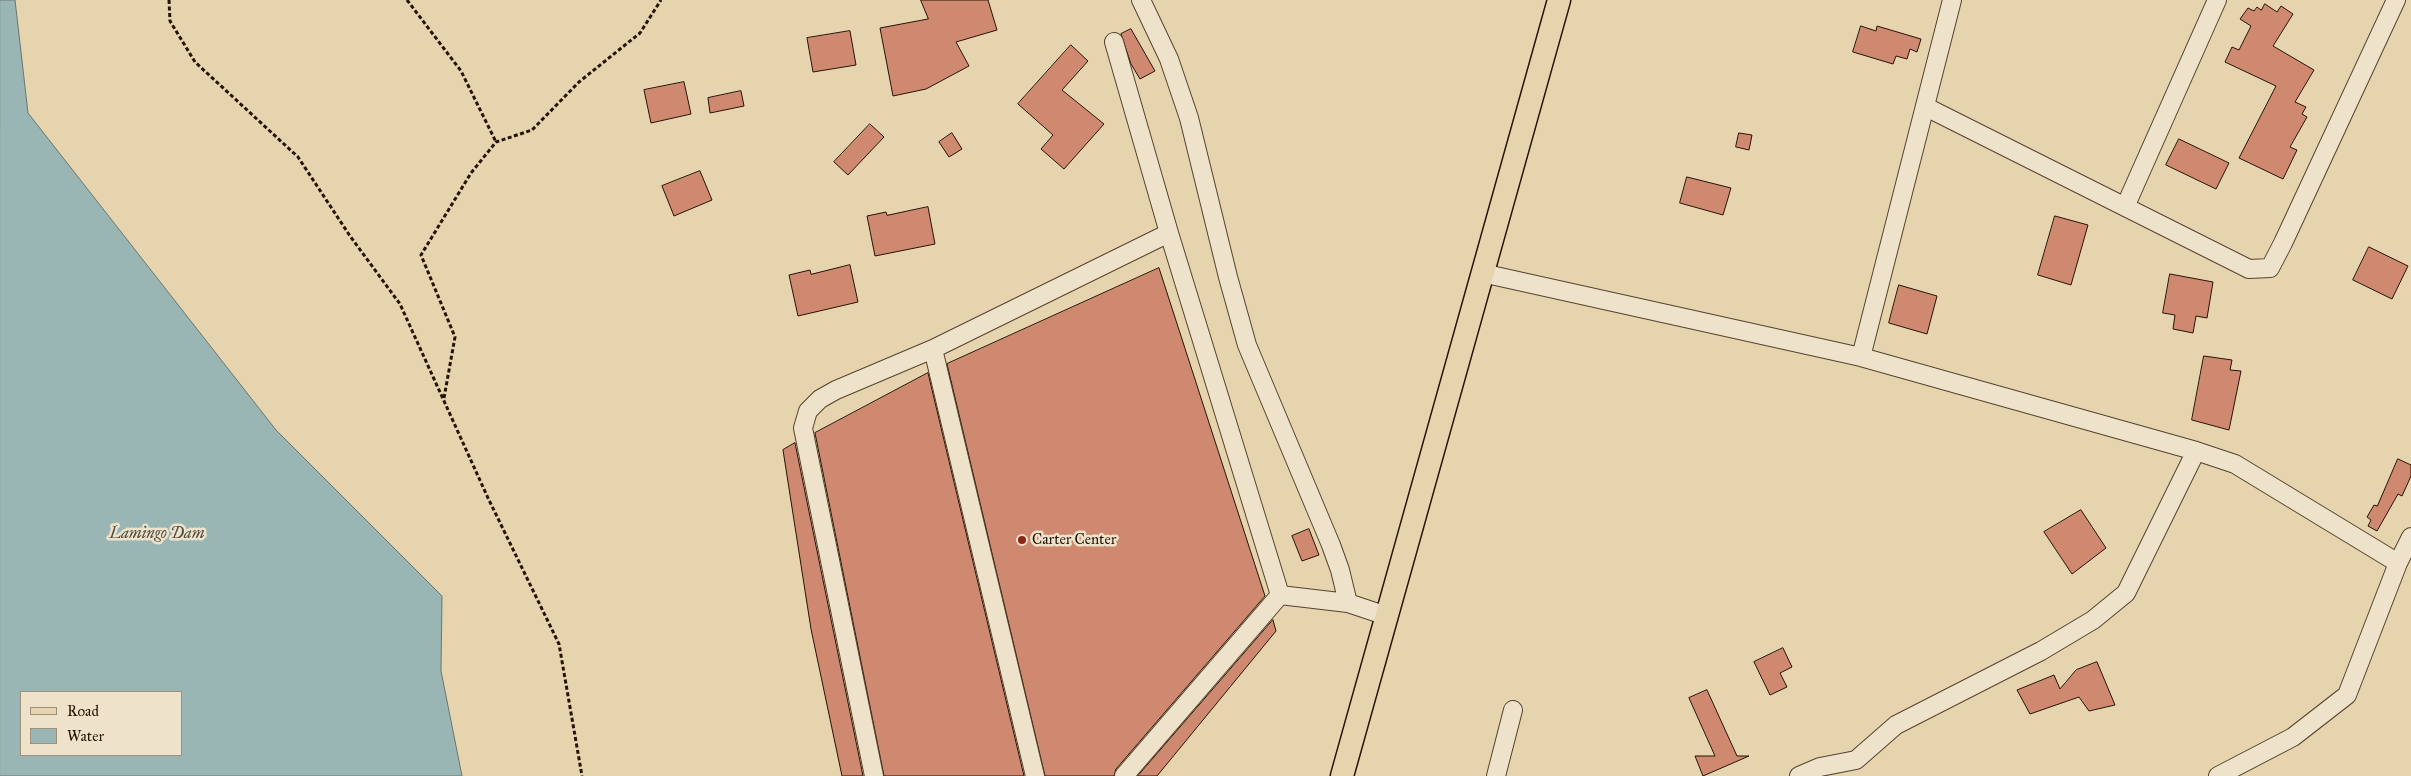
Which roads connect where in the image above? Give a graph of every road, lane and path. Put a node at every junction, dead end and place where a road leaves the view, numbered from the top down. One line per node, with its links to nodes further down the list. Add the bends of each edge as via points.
1 (169, 0): 17 (path, via 170,20 195,62 298,157 400,304)
2 (407, 0): 11 (path, via 461,71)
3 (661, 0): 11 (path, via 640,33 579,82 532,130)
4 (1141, 0): 22 (street, via 1169,59 1189,118 1247,345 1331,546)
5 (1559, 0): 14 (main road)
6 (1952, 0): 10 (street)
7 (2217, 0): 12 (street)
8 (2396, 0): 12 (street, via 2270,268 2249,269)
9 (1114, 42): 13 (street)
10 (1926, 107): 12 (street); 16 (street)
11 (496, 142): 17 (path, via 471,173 421,255 455,337)
12 (2125, 207)
13 (1169, 232): 15 (street); 21 (street)
14 (1482, 273): 16 (street); 23 (main road)
15 (933, 349): 27 (street, via 820,399 808,411 803,428); 28 (street)
16 (1861, 357): 18 (street)
17 (443, 399): 26 (path, via 559,644)
18 (2196, 451): 20 (street, via 2235,464); 25 (street, via 2126,593 2093,620 2041,651 1896,725 1856,760)
19 (2411, 537): 20 (street)
20 (2398, 562): 33 (street, via 2347,695 2293,737)
21 (1280, 595): 22 (street); 29 (street)
22 (1348, 603): 23 (street)
23 (1387, 616): 30 (main road)
24 (1513, 710): 31 (street)
25 (1822, 772): 32 (street)
26 (582, 776)
27 (874, 776)
28 (1035, 776)
29 (1124, 776)
30 (1342, 776)
31 (1496, 776)
32 (1799, 776)
33 (2218, 776)

